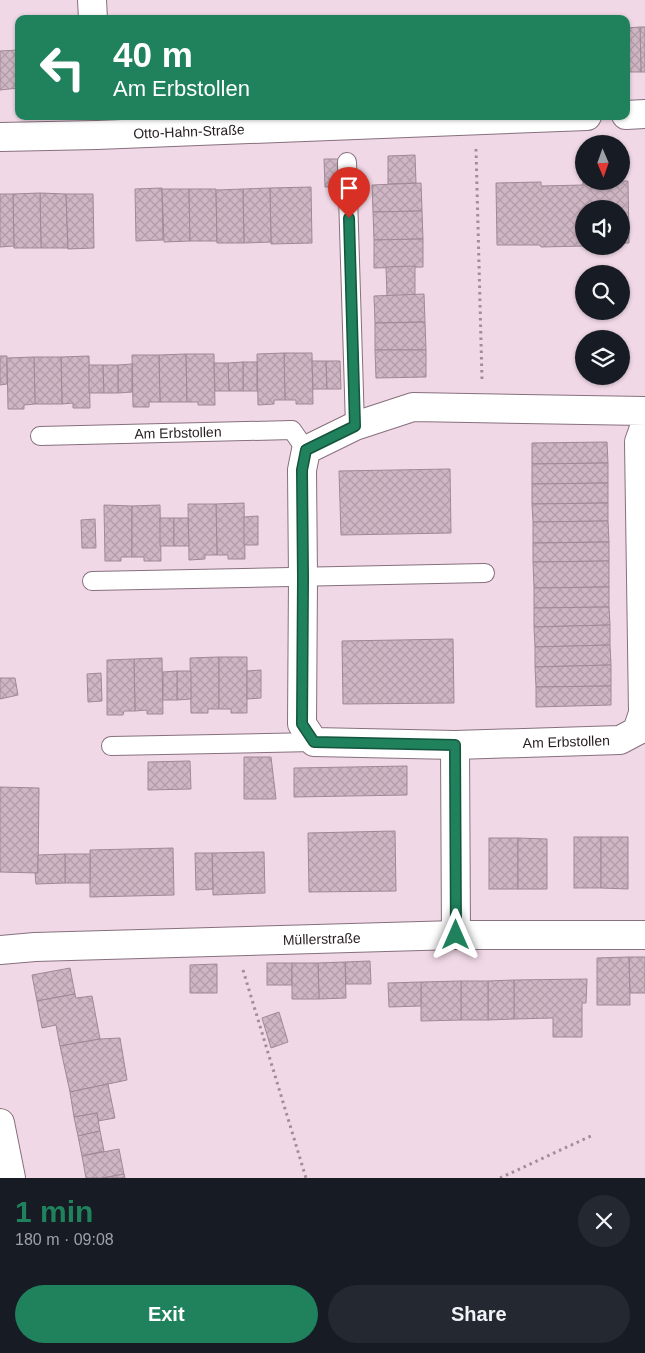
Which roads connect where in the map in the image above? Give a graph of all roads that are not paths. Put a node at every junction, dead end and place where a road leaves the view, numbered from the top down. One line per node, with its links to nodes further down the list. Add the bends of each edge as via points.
1 (92, 0): 2 (street)
2 (93, 15)
3 (645, 114): 4 (street)
4 (630, 115)
5 (476, 120): 6 (street, Otto-Hahn-Straße)
6 (97, 126): 7 (street, Otto-Hahn-Straße)
7 (0, 137)
8 (348, 162): 11 (lane)
9 (645, 411): 11 (street, via 413,407)
10 (645, 425): 18 (street, Am Erbstollen, via 640,442 643,713 637,731 620,740)
11 (355, 426): 13 (street)
12 (40, 436): 13 (lane, Am Erbstollen, via 292,430)
13 (306, 450): 15 (street, via 302,470)
14 (485, 573): 15 (lane)
15 (303, 578): 16 (lane); 17 (street, via 302,724)
16 (92, 581)
17 (314, 742): 18 (street, Am Erbstollen); 19 (lane)
18 (455, 745): 20 (street)
19 (111, 746)
20 (456, 935): 21 (street, Müllerstraße); 22 (street, Müllerstraße)
21 (645, 935)
22 (0, 950)
23 (0, 1123): 24 (street)
24 (11, 1178)

